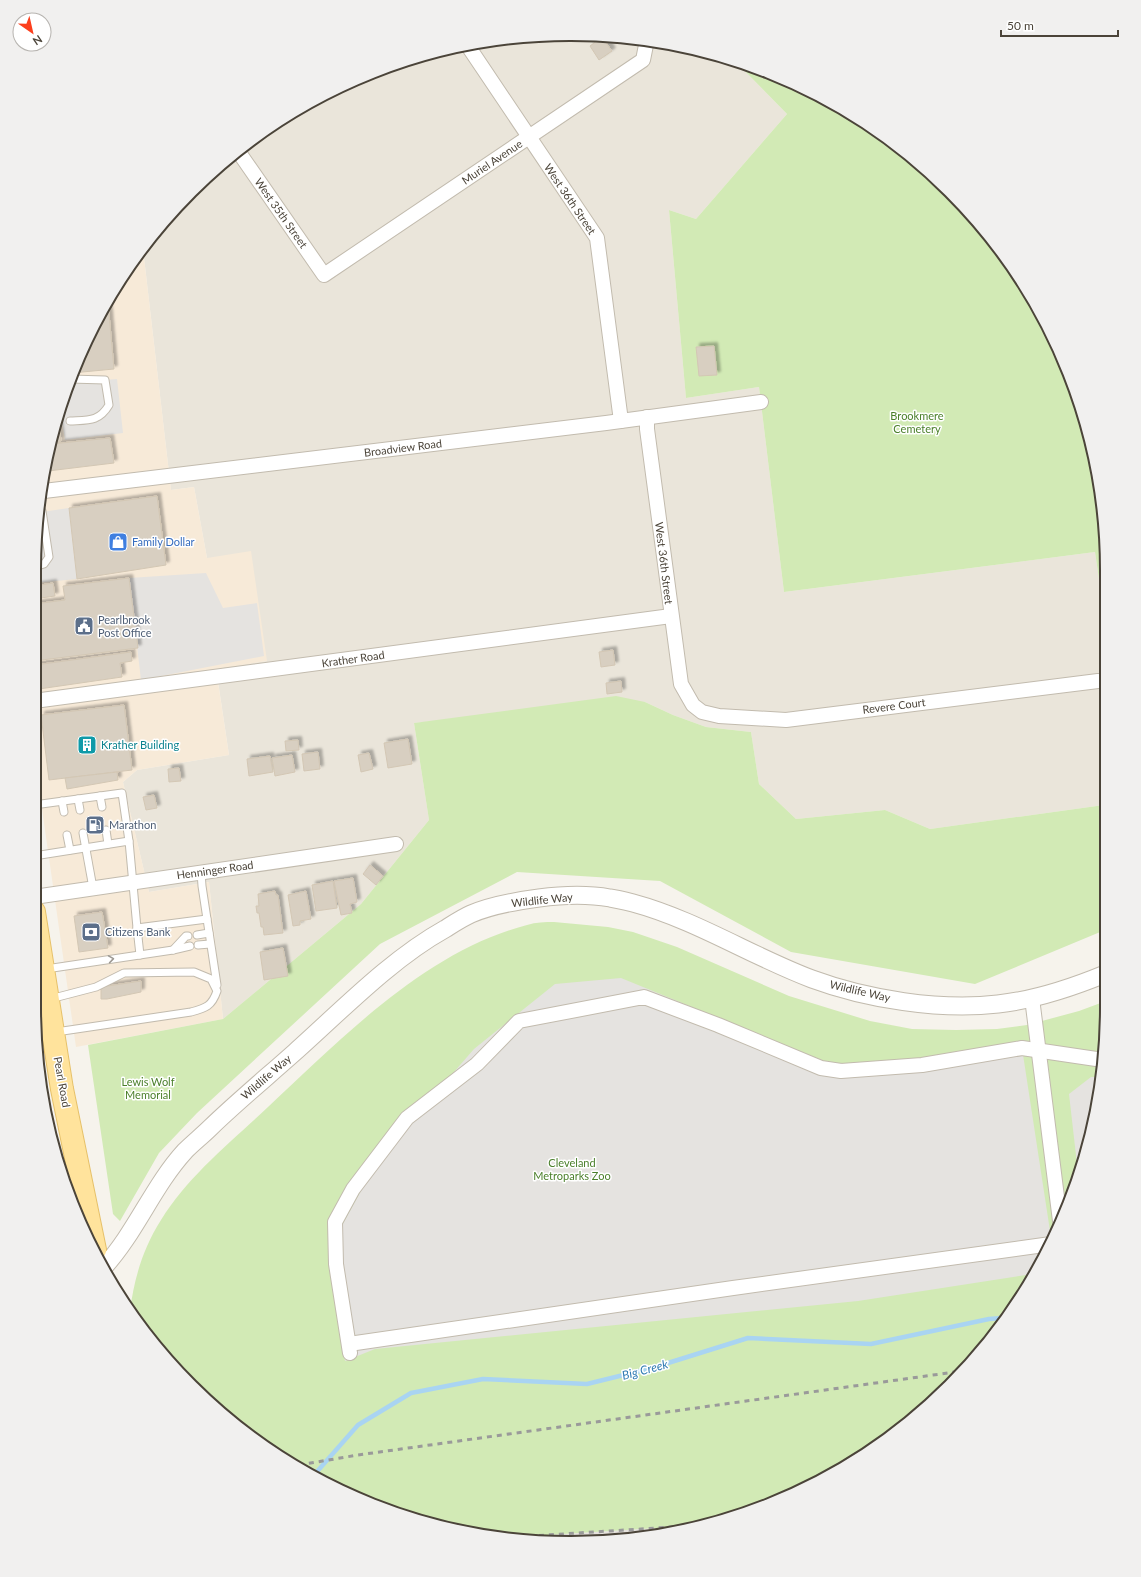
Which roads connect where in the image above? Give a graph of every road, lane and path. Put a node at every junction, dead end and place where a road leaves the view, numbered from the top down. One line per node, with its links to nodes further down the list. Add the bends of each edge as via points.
1 (646, 47): 3 (street, Muriel Avenue, via 643,60)
2 (471, 50): 3 (street, West 36th Street)
3 (529, 137): 5 (street, Muriel Avenue); 10 (street, West 36th Street, via 597,238)
4 (241, 156): 5 (street, West 35th Street)
5 (324, 275)
6 (77, 379): 9 (lane, via 105,380 109,405 99,417)
7 (761, 402): 8 (street, Broadview Road)
8 (647, 417): 10 (street, Broadview Road); 14 (street, West 36th Street)
9 (70, 421)
10 (621, 421): 11 (street, Broadview Road)
11 (48, 491)
12 (44, 522): 13 (lane, via 49,557)
13 (41, 565)
14 (671, 616): 16 (street, Krather Road); 17 (street, West 36th Street, via 681,684)
15 (1098, 681): 17 (street, Revere Court, via 786,720 719,716 702,712)
16 (41, 700)
17 (693, 705)
18 (100, 796): 19 (lane); 22 (lane); 28 (lane, via 122,793)
19 (78, 799): 20 (lane); 23 (lane)
20 (62, 801): 21 (lane); 24 (lane)
21 (41, 804)
22 (102, 807)
23 (80, 810)
24 (64, 812)
25 (106, 830): 29 (lane)
26 (83, 833): 31 (lane)
27 (67, 835): 32 (lane)
28 (129, 841): 29 (lane); 35 (lane)
29 (108, 844): 31 (lane)
30 (396, 844): 34 (street, Henninger Road)
31 (86, 847): 32 (lane); 36 (lane)
32 (70, 850): 33 (lane)
33 (41, 855)
34 (201, 872): 35 (street, Henninger Road); 38 (lane)
35 (134, 882): 36 (street, Henninger Road); 39 (lane)
36 (93, 888): 37 (street, Henninger Road)
37 (41, 896)
38 (207, 919): 39 (lane); 40 (lane)
39 (137, 928): 47 (lane)
40 (209, 933): 41 (lane); 43 (lane)
41 (197, 935)
42 (188, 936): 46 (lane)
43 (210, 944): 44 (lane); 51 (lane)
44 (198, 945)
45 (190, 946): 46 (lane)
46 (172, 950): 47 (lane)
47 (140, 955): 50 (lane, one-way to 47, via 82,964)
48 (41, 960): 50 (main road, Pearl Road)
49 (1100, 976): 52 (street, Wildlife Way, via 1060,991)
50 (45, 987): 51 (lane, via 96,987 124,973 194,972 211,979); 53 (main road, Pearl Road)
51 (217, 991): 53 (lane, via 214,1000 206,1008 191,1012)
52 (1032, 998): 54 (street); 59 (street, Wildlife Way, via 997,1004 958,1006 860,994 812,979 685,921 650,908 610,898 564,895 515,901 470,915 425,940 381,975 186,1151 162,1180 133,1229)
53 (54, 1033): 57 (main road, Pearl Road, via 62,1089)
54 (1039, 1052): 55 (street); 56 (street); 58 (street, via 1022,1048 922,1065 841,1071 822,1068 644,997 519,1021 477,1064 407,1118 353,1189 335,1222 336,1264 349,1349 733,1288)
55 (1097, 1058)
56 (1059, 1212)
57 (91, 1230)
58 (1043, 1245)
59 (108, 1263)

